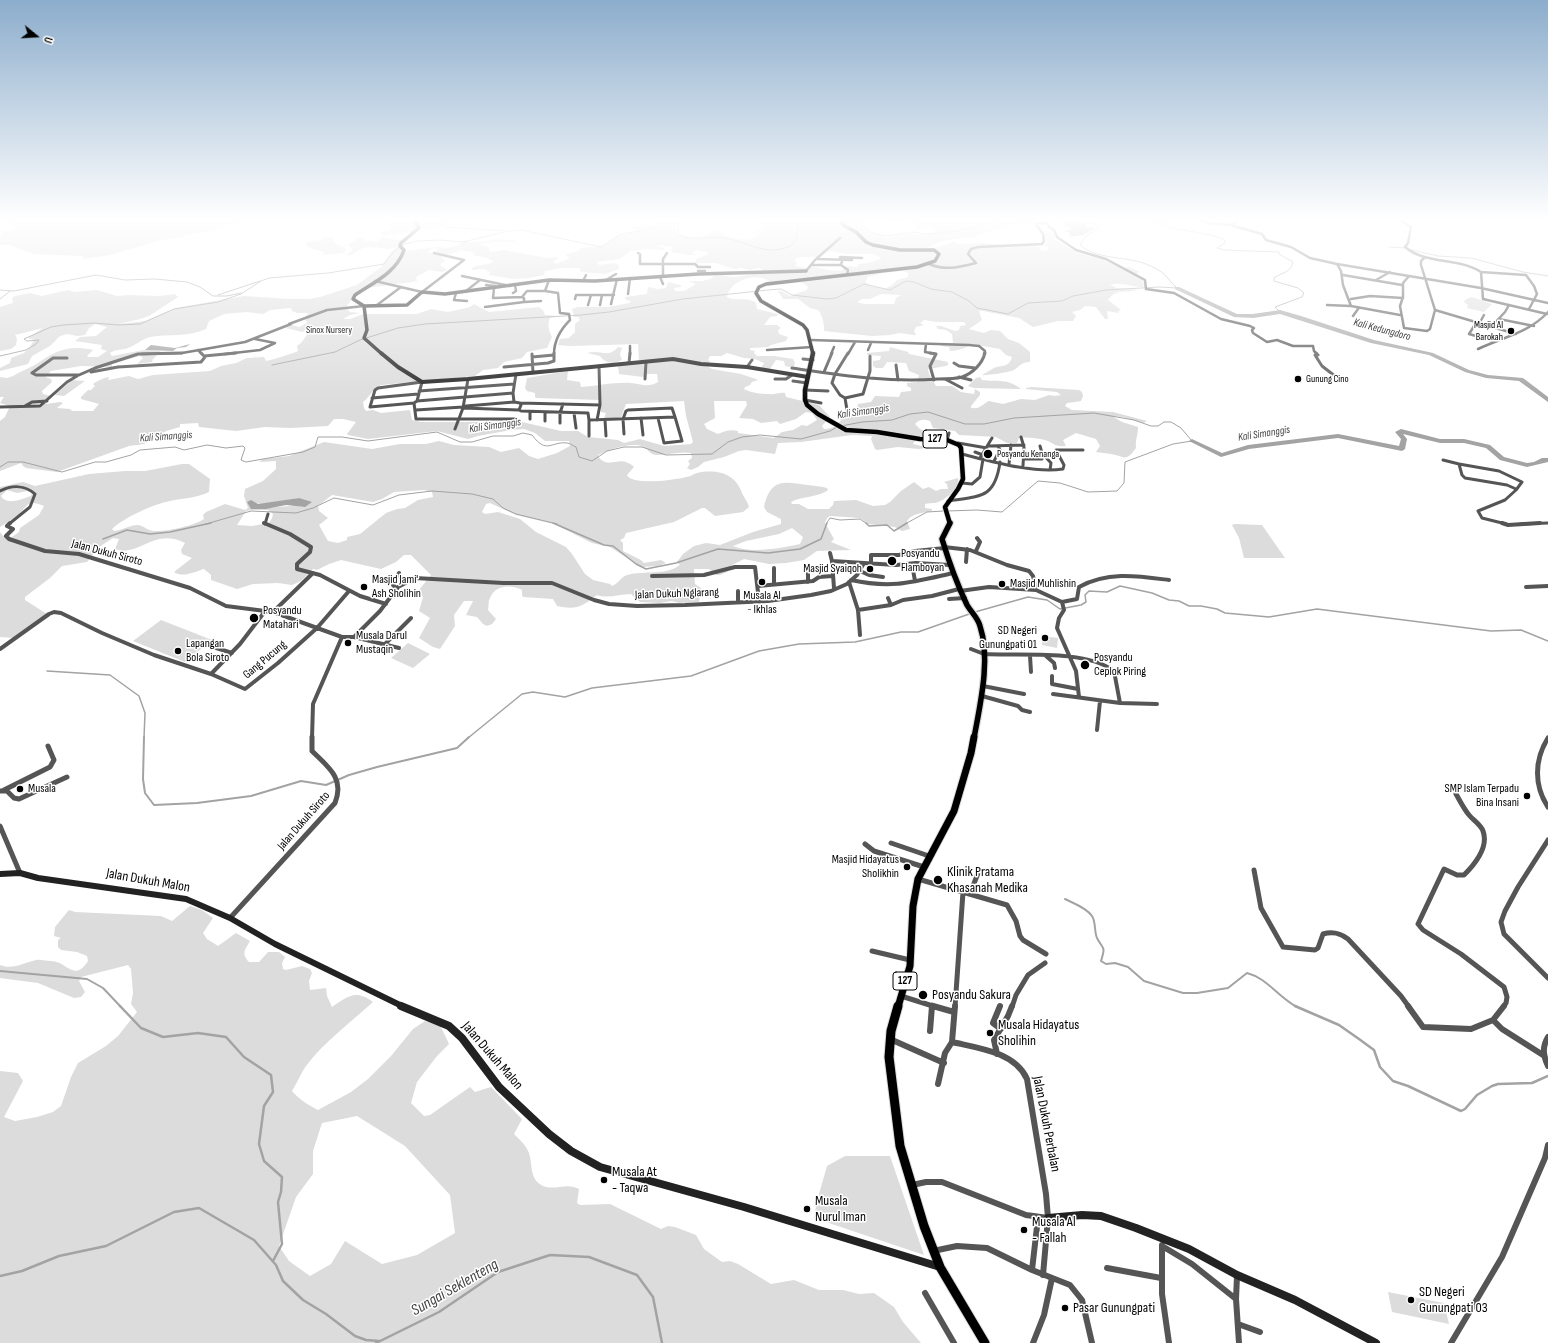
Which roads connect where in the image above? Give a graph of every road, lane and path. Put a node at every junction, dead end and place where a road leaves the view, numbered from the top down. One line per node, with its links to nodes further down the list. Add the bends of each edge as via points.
1 (551, 280): 32 (street)
2 (375, 281): 28 (street); 56 (street, via 353,298)
3 (437, 281): 33 (street)
4 (479, 281): 31 (street)
5 (483, 281): 26 (street)
6 (546, 281): 24 (street)
7 (577, 281): 8 (street)
8 (583, 281): 9 (street)
9 (591, 281)
10 (617, 281): 39 (street)
11 (630, 281): 36 (street)
12 (662, 281): 22 (street)
13 (798, 281): 75 (main road, via 763,285 757,288 756,292 761,301 803,325)
14 (1145, 281): 125 (street, via 1146,287 1188,299 1220,319 1250,325 1254,328 1252,333 1267,342 1277,340 1294,346 1313,346 1318,355 1315,355 1316,359)
15 (1343, 281): 42 (street, via 1343,288)
16 (1380, 281): 25 (street)
17 (1405, 281): 25 (street)
18 (1425, 281): 62 (street)
19 (1435, 281): 30 (street)
20 (1481, 281): 30 (street)
21 (1530, 281): 44 (street, via 1537,294)
22 (663, 284)
23 (486, 285): 27 (street)
24 (515, 285): 26 (street); 35 (street)
25 (1402, 285): 41 (street)
26 (510, 286): 27 (street)
27 (500, 287): 29 (street)
28 (401, 288): 33 (street); 51 (street)
29 (494, 288): 31 (street); 40 (street, via 493,298)
30 (1481, 288): 44 (street); 50 (street, via 1484,299)
31 (466, 291): 34 (street)
32 (545, 291): 40 (street, via 527,291); 90 (street, via 558,293 560,313 569,316 570,321 562,328)
33 (422, 292): 34 (street); 52 (street)
34 (456, 293): 45 (street, via 454,300)
35 (514, 293)
36 (628, 294)
37 (591, 295): 38 (street); 43 (street, via 576,295); 53 (street)
38 (602, 295): 39 (street); 54 (street)
39 (614, 295): 49 (street)
40 (522, 297): 47 (street)
41 (1403, 298): 42 (street, via 1382,296); 64 (street)
42 (1351, 299): 58 (street)
43 (575, 300)
44 (1535, 300): 48 (street); 61 (street)
45 (467, 301)
46 (541, 301): 47 (street)
47 (524, 302): 59 (street)
48 (1548, 303)
49 (611, 304)
50 (1509, 304): 61 (street); 67 (street)
51 (377, 305): 52 (street); 56 (street)
52 (407, 305): 57 (street)
53 (588, 305)
54 (600, 305)
55 (1327, 305): 58 (street)
56 (364, 306): 69 (street, via 327,310); 126 (street, via 367,330 365,339 398,367)
57 (413, 306)
58 (1350, 306): 60 (street)
59 (485, 307)
60 (1358, 309): 64 (street); 65 (street)
61 (1530, 309): 63 (street)
62 (1434, 310): 64 (street, via 1430,329 1427,331 1404,328); 68 (street)
63 (1547, 313): 71 (street)
64 (1400, 315)
65 (1353, 316)
66 (1484, 316): 68 (street)
67 (1499, 319): 71 (street); 72 (street)
68 (1477, 323): 72 (street); 76 (street, via 1469,334)
69 (291, 324): 70 (street); 74 (street)
70 (284, 325)
71 (1534, 326): 73 (street)
72 (1491, 327): 73 (street)
73 (1516, 334): 76 (street)
74 (255, 339): 84 (street, via 240,344); 88 (street, via 276,343 257,351)
75 (811, 340): 77 (street); 81 (main road)
76 (1494, 341): 83 (street)
77 (855, 342): 78 (street); 111 (street)
78 (871, 342): 79 (street); 87 (street)
79 (926, 344): 105 (street, via 979,346 985,352 983,359); 122 (street, via 925,351 936,354 930,366)
80 (630, 346): 97 (street)
81 (812, 347): 86 (street); 95 (main road)
82 (834, 348): 107 (street)
83 (1478, 349)
84 (198, 350): 89 (street); 108 (street, via 175,354 138,354)
85 (226, 350): 88 (street)
86 (767, 350)
87 (868, 350)
88 (224, 354): 89 (street)
89 (204, 356): 108 (street, via 201,362 118,367)
90 (554, 356): 99 (street, via 554,361); 99 (street, via 532,355)
91 (870, 356): 114 (street)
92 (67, 358): 112 (street, via 53,358 32,374)
93 (803, 359): 95 (street)
94 (752, 360): 103 (street)
95 (813, 360): 106 (main road)
96 (646, 362): 97 (street); 103 (street, via 673,359); 118 (street)
97 (629, 363): 101 (street)
98 (954, 363): 105 (street)
99 (533, 364): 102 (street); 109 (street)
100 (896, 365): 121 (street)
101 (599, 366): 109 (street); 144 (street)
102 (504, 367)
103 (747, 367): 113 (street)
104 (792, 368): 106 (street)
105 (975, 368): 116 (street)
106 (810, 371): 107 (street); 115 (main road)
107 (824, 372): 111 (street)
108 (84, 373): 112 (street)
109 (533, 373): 110 (street)
110 (516, 374): 117 (street); 128 (street)
111 (835, 374): 114 (street); 137 (street, via 832,383)
112 (79, 375): 145 (street, via 67,382 47,401 32,402 25,407)
113 (792, 375): 115 (street); 119 (street, via 786,379)
114 (868, 377): 121 (street); 137 (street, via 862,395)
115 (808, 378): 127 (main road)
116 (959, 378): 120 (street); 123 (street)
117 (468, 379): 126 (street); 130 (street)
118 (645, 379)
119 (775, 379)
120 (945, 379): 122 (street); 129 (street)
121 (898, 380): 122 (street)
122 (934, 380)
123 (972, 380)
124 (793, 381): 127 (street)
125 (1340, 381)
126 (422, 382): 133 (street); 135 (street, via 378,388)
127 (807, 383): 131 (main road)
128 (514, 384): 130 (street); 134 (street)
129 (962, 388)
130 (466, 389): 133 (street); 136 (street)
131 (805, 390): 132 (street); 138 (main road)
132 (828, 391)
133 (418, 393): 135 (street); 139 (street)
134 (513, 393): 136 (street); 140 (street)
135 (372, 398): 139 (street, via 371,407)
136 (465, 398): 139 (street); 146 (street)
137 (845, 398): 149 (street)
138 (805, 400): 142 (street); 177 (main road, 127, via 807,405 842,429)
139 (415, 402): 147 (street)
140 (514, 402): 141 (street); 146 (street)
141 (520, 403): 143 (street); 148 (street)
142 (821, 403)
143 (563, 404): 144 (street); 152 (street)
144 (600, 405): 155 (street)
145 (0, 407)
146 (463, 407): 147 (street); 148 (street); 159 (street)
147 (416, 410): 159 (street, via 416,418)
148 (519, 410): 150 (street)
149 (847, 410)
150 (530, 412): 151 (street); 162 (street)
151 (545, 412): 152 (street); 166 (street)
152 (560, 412): 153 (street); 167 (street)
153 (574, 413): 154 (street); 168 (street)
154 (588, 413): 155 (street); 163 (street)
155 (599, 413): 164 (street)
156 (675, 417): 158 (street); 158 (street, via 682,440 668,443 664,443); 161 (street, via 672,408 657,408 628,410)
157 (641, 418): 158 (street); 161 (street); 172 (street)
158 (658, 418)
159 (459, 419): 160 (street); 169 (street)
160 (516, 419)
161 (623, 419): 165 (street); 171 (street)
162 (530, 420)
163 (589, 420): 164 (street); 173 (street)
164 (597, 420): 165 (street)
165 (605, 420): 174 (street)
166 (545, 421)
167 (560, 423)
168 (576, 428)
169 (455, 429)
170 (949, 433): 177 (street)
171 (624, 434)
172 (643, 435)
173 (590, 436)
174 (606, 436)
175 (1021, 437): 180 (street)
176 (992, 438): 183 (street)
177 (947, 440): 178 (main road, 127)
178 (958, 443): 183 (street); 187 (main road, 127)
179 (1011, 445): 180 (street); 181 (street); 193 (street)
180 (1024, 445): 189 (street)
181 (998, 446): 183 (street); 191 (street, via 1000,450)
182 (1040, 446): 186 (street)
183 (988, 447): 188 (street)
184 (1083, 450): 196 (street, via 1057,449 1064,467 1061,471)
185 (975, 452): 188 (street)
186 (1042, 453): 189 (street, via 1042,459); 196 (street, via 1051,463)
187 (962, 454): 188 (street); 197 (main road, 127)
188 (982, 457): 191 (street); 197 (street, via 980,477 972,484)
189 (1024, 459): 195 (street)
190 (1443, 460): 194 (street)
191 (994, 461): 192 (street)
192 (1000, 462): 193 (street); 200 (street, via 996,483 990,492)
193 (1009, 464): 195 (street)
194 (1459, 464): 198 (street, via 1465,478 1507,485); 198 (street, via 1494,469 1517,478 1523,483)
195 (1023, 466): 196 (street)
196 (1050, 470)
197 (962, 483): 200 (main road, 127)
198 (1516, 490): 202 (street, via 1499,504 1482,508 1478,513 1486,519 1508,525)
199 (0, 491): 245 (street, Jalan Dukuh Siroto, via 12,486 35,494 30,507 7,526 14,529 6,536 9,539 45,551 79,554 190,588 226,606)
200 (948, 501): 204 (main road, 127, via 946,510 950,524 943,537)
201 (268, 514): 217 (street, via 265,524 290,534 311,547 310,552 296,568)
202 (1548, 523)
203 (977, 538): 206 (street, via 980,542)
204 (944, 547): 205 (street); 211 (street, via 899,555 871,555); 212 (main road, 127)
205 (967, 549): 206 (street); 209 (street)
206 (976, 551): 234 (street, via 1032,572)
207 (830, 553): 208 (street)
208 (832, 561): 210 (street); 221 (street)
209 (966, 562)
210 (864, 563): 211 (street); 216 (street, Jalan Dukuh Nglarang)
211 (871, 563): 212 (street)
212 (950, 565): 219 (main road, 127)
213 (774, 568): 227 (street)
214 (808, 568): 226 (street)
215 (913, 570): 225 (street)
216 (860, 571): 222 (street); 224 (street, Jalan Dukuh Nglarang)
217 (312, 573): 235 (street); 247 (street)
218 (399, 573): 232 (street, via 392,582)
219 (953, 573): 225 (street); 233 (main road, 127)
220 (652, 576): 228 (street, Jalan Dukuh Nglarang, via 704,575 735,568 754,567)
221 (832, 576): 226 (street, via 819,576); 231 (street)
222 (883, 577)
223 (1169, 580): 242 (street, via 1114,576 1088,581 1079,587 1077,599)
224 (850, 581): 225 (street, via 881,585); 231 (street, Jalan Dukuh Nglarang); 246 (street)
225 (915, 581)
226 (808, 582): 227 (street)
227 (774, 584): 228 (street)
228 (758, 586): 240 (street, Jalan Dukuh Nglarang)
229 (1548, 586): 230 (street)
230 (1526, 587)
231 (834, 588): 240 (street, Jalan Dukuh Nglarang, via 806,596)
232 (397, 589): 241 (street, Jalan Dukuh Nglarang, via 418,578 552,583 597,602 622,606); 243 (street)
233 (960, 590): 234 (street, via 989,587); 238 (main road, 127); 244 (street, via 916,597)
234 (1036, 590): 242 (street)
235 (349, 591): 243 (street); 249 (street)
236 (738, 591): 241 (street)
237 (888, 598): 244 (street)
238 (965, 598): 239 (street); 259 (main road, 127, via 982,633)
239 (949, 599)
240 (759, 601): 241 (street, Jalan Dukuh Nglarang)
241 (738, 602)
242 (1062, 602): 262 (street, via 1064,608 1057,628)
243 (386, 604): 252 (street)
244 (891, 605): 246 (street)
245 (266, 610): 247 (street, Jalan Dukuh Siroto); 258 (street)
246 (858, 610): 250 (street)
247 (273, 612): 249 (street, Jalan Dukuh Siroto)
248 (411, 618): 253 (street)
249 (317, 628): 251 (street, Jalan Dukuh Siroto); 265 (street, Gang Pucung, via 247,688)
250 (860, 635)
251 (342, 637): 252 (street, Jalan Dukuh Siroto); 297 (street, Jalan Dukuh Siroto, via 312,704 312,751 340,783 338,798)
252 (354, 637): 253 (street, Jalan Dukuh Siroto)
253 (385, 644): 255 (street, Jalan Dukuh Siroto)
254 (210, 646): 258 (street)
255 (399, 648)
256 (0, 649): 265 (street, via 54,612 154,655)
257 (971, 649): 259 (street)
258 (232, 653): 265 (street)
259 (984, 654): 260 (street); 267 (main road, 127)
260 (1030, 656): 261 (street); 264 (street)
261 (1046, 656): 262 (street); 263 (street, via 1054,663)
262 (1069, 656): 268 (street, via 1076,671); 274 (street, via 1113,668)
263 (1055, 668)
264 (1031, 672)
265 (210, 674)
266 (1052, 676): 268 (street, via 1052,684)
267 (983, 686): 269 (street); 271 (main road, 127)
268 (1078, 689): 272 (street)
269 (1024, 694)
270 (1053, 694): 272 (street)
271 (982, 696): 276 (street); 288 (main road, 127, via 971,754 954,811)
272 (1079, 697): 273 (street)
273 (1100, 701): 274 (street); 277 (street)
274 (1120, 703): 275 (street)
275 (1157, 704)
276 (1030, 712)
277 (1097, 730)
278 (1548, 738): 283 (street, via 1538,768 1538,785)
279 (48, 746): 281 (street, via 54,760 52,765)
280 (67, 777): 281 (street, via 19,799 7,791)
281 (2, 791)
282 (1456, 794): 307 (street, via 1468,814 1484,830 1484,844 1464,875 1457,875 1444,869 1418,924 1422,930 1461,954 1504,987 1506,1003)
283 (1548, 807)
284 (0, 826): 291 (street)
285 (1548, 840): 302 (street, via 1518,887 1501,922 1504,934)
286 (891, 843): 288 (street)
287 (865, 844): 289 (street, via 874,852)
288 (929, 856): 289 (main road, 127)
289 (924, 867): 294 (main road, 127)
290 (1254, 870): 307 (street, via 1261,908 1283,947 1315,950 1323,934 1340,934 1348,939 1401,996 1423,1027 1471,1029)
291 (20, 873): 293 (street, Jalan Dukuh Malon); 297 (street, Jalan Dukuh Malon, via 38,878 186,899)
292 (978, 873): 296 (street)
293 (0, 874)
294 (918, 879): 295 (street); 300 (main road, 127, via 913,906)
295 (963, 892): 296 (street); 306 (street)
296 (970, 894): 299 (street, via 1007,905 1016,921 1020,936)
297 (230, 918): 323 (street, Jalan Dukuh Malon, via 274,944 383,998 449,1026 462,1038 499,1086 549,1134 571,1151 600,1167 744,1207)
298 (872, 951): 300 (street)
299 (1046, 954)
300 (910, 960): 303 (main road, 127)
301 (1045, 963): 308 (street, via 1028,975)
302 (1548, 978)
303 (901, 996): 304 (street); 311 (main road, 127)
304 (932, 1005): 306 (street); 309 (street)
305 (1000, 1006): 308 (street, via 993,1024)
306 (954, 1012): 312 (street)
307 (1493, 1020): 314 (street, via 1505,1031)
308 (1001, 1029): 313 (street, via 994,1040)
309 (930, 1031)
310 (1548, 1037): 314 (street, via 1544,1043)
311 (890, 1039): 315 (street); 319 (main road, 127, via 890,1066 900,1146)
312 (952, 1042): 313 (street, Jalan Dukuh Perbalan); 315 (street, via 945,1053)
313 (997, 1054): 320 (street, Jalan Dukuh Perbalan, via 1013,1061 1028,1079 1046,1194)
314 (1543, 1055): 316 (street)
315 (944, 1064): 317 (street)
316 (1548, 1066)
317 (938, 1084)
318 (1548, 1145): 341 (street, via 1545,1158 1502,1257)
319 (912, 1185): 320 (street, via 942,1182 1026,1215); 322 (main road, 127)
320 (1043, 1218): 321 (street, via 1101,1216); 325 (street, Jalan Dukuh Perbalan); 326 (street, Jalan Dukuh Perbalan)
321 (1162, 1242): 327 (street, via 1189,1249); 329 (street); 331 (street)
322 (933, 1251): 323 (main road, 127); 325 (street, via 958,1246 987,1248)
323 (940, 1267): 335 (main road, 127)
324 (1107, 1268): 329 (street)
325 (1032, 1270): 326 (street)
326 (1043, 1275): 328 (street)
327 (1237, 1275): 331 (street); 340 (street, via 1295,1300)
328 (1052, 1278): 336 (street, via 1044,1315); 337 (street, via 1073,1287 1082,1300)
329 (1161, 1278): 338 (street)
330 (925, 1294): 334 (street)
331 (1236, 1299): 332 (street)
332 (1238, 1324): 333 (street); 339 (street)
333 (1260, 1332)
334 (954, 1343)
335 (985, 1343)
336 (1033, 1343)
337 (1092, 1343)
338 (1169, 1343)
339 (1239, 1343)
340 (1376, 1343)
341 (1451, 1343)

